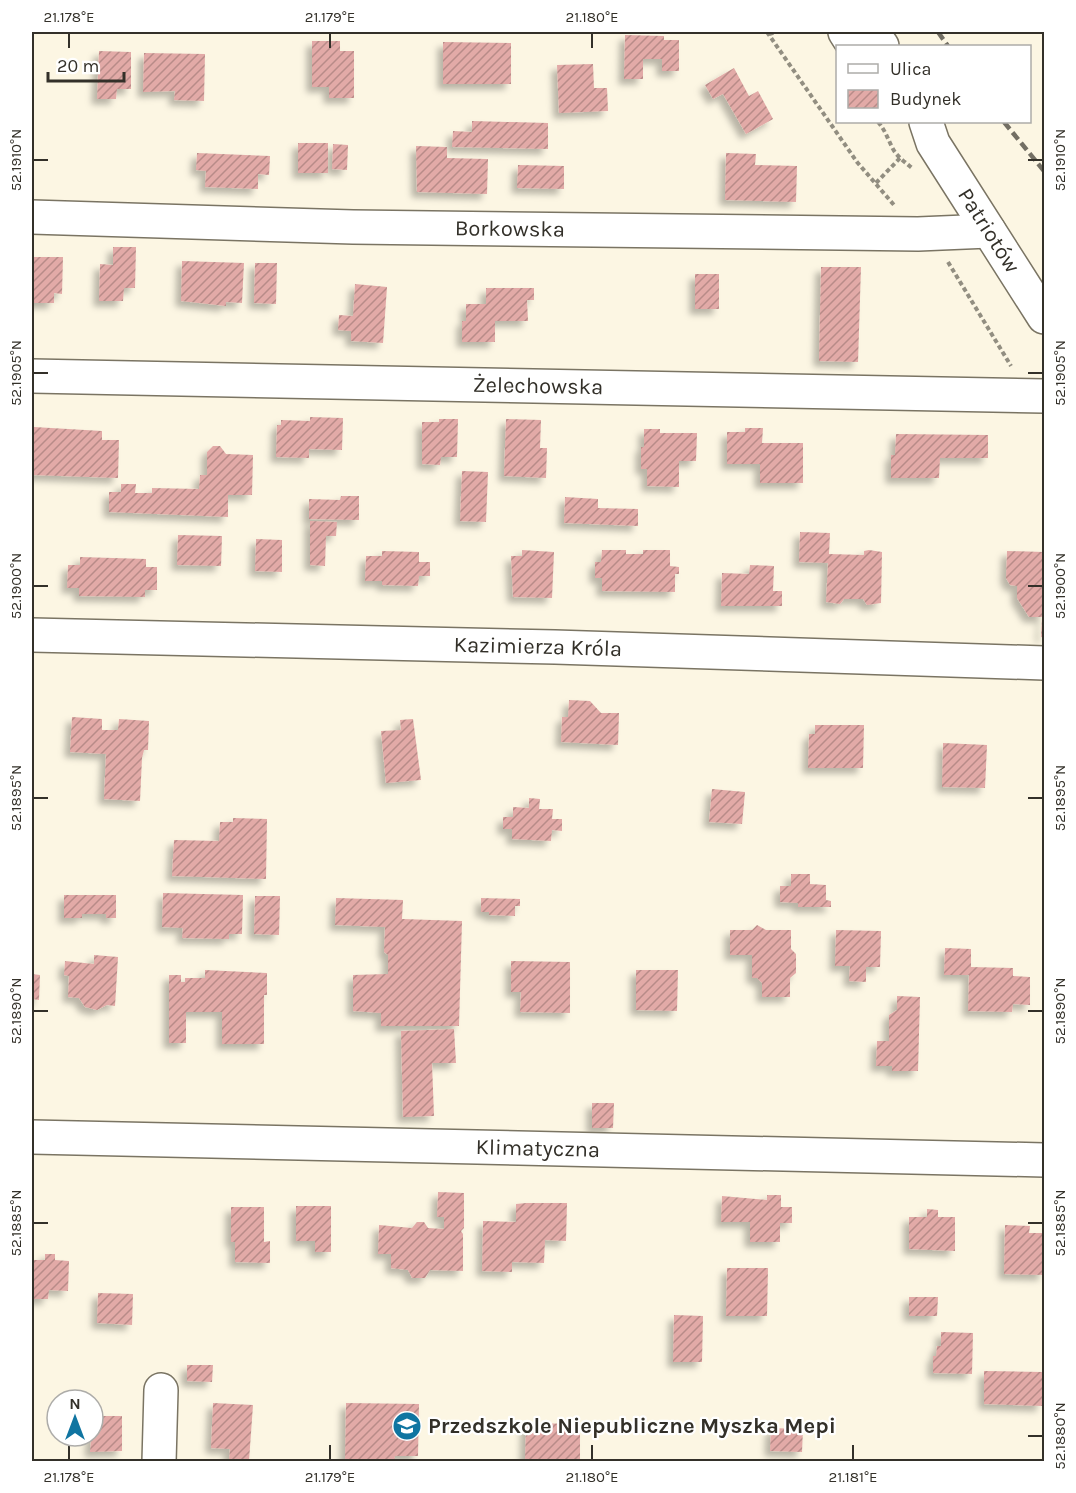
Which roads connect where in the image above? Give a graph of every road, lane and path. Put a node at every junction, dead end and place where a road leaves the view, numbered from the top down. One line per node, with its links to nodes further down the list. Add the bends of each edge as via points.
1 (776, 32): 4 (path)
2 (845, 32): 5 (street)
3 (872, 32): 6 (street)
4 (769, 34)
5 (853, 45)
6 (881, 45)
7 (879, 123): 10 (path)
8 (911, 123): 9 (street, Patriotów)
9 (929, 132): 14 (street, Patriotów)
10 (900, 158): 11 (path); 12 (path)
11 (916, 171)
12 (876, 184)
13 (32, 217): 14 (street, Borkowska, via 352,227 918,234)
14 (989, 231): 15 (street, Patriotów)
15 (1044, 317)
16 (32, 376): 17 (street, Żelechowska)
17 (1044, 396)
18 (32, 635): 19 (street, Kazimierza Króla)
19 (1044, 663)
20 (32, 1137): 21 (street, Klimatyczna)
21 (1044, 1160)
22 (161, 1390): 23 (street)
23 (159, 1461)

